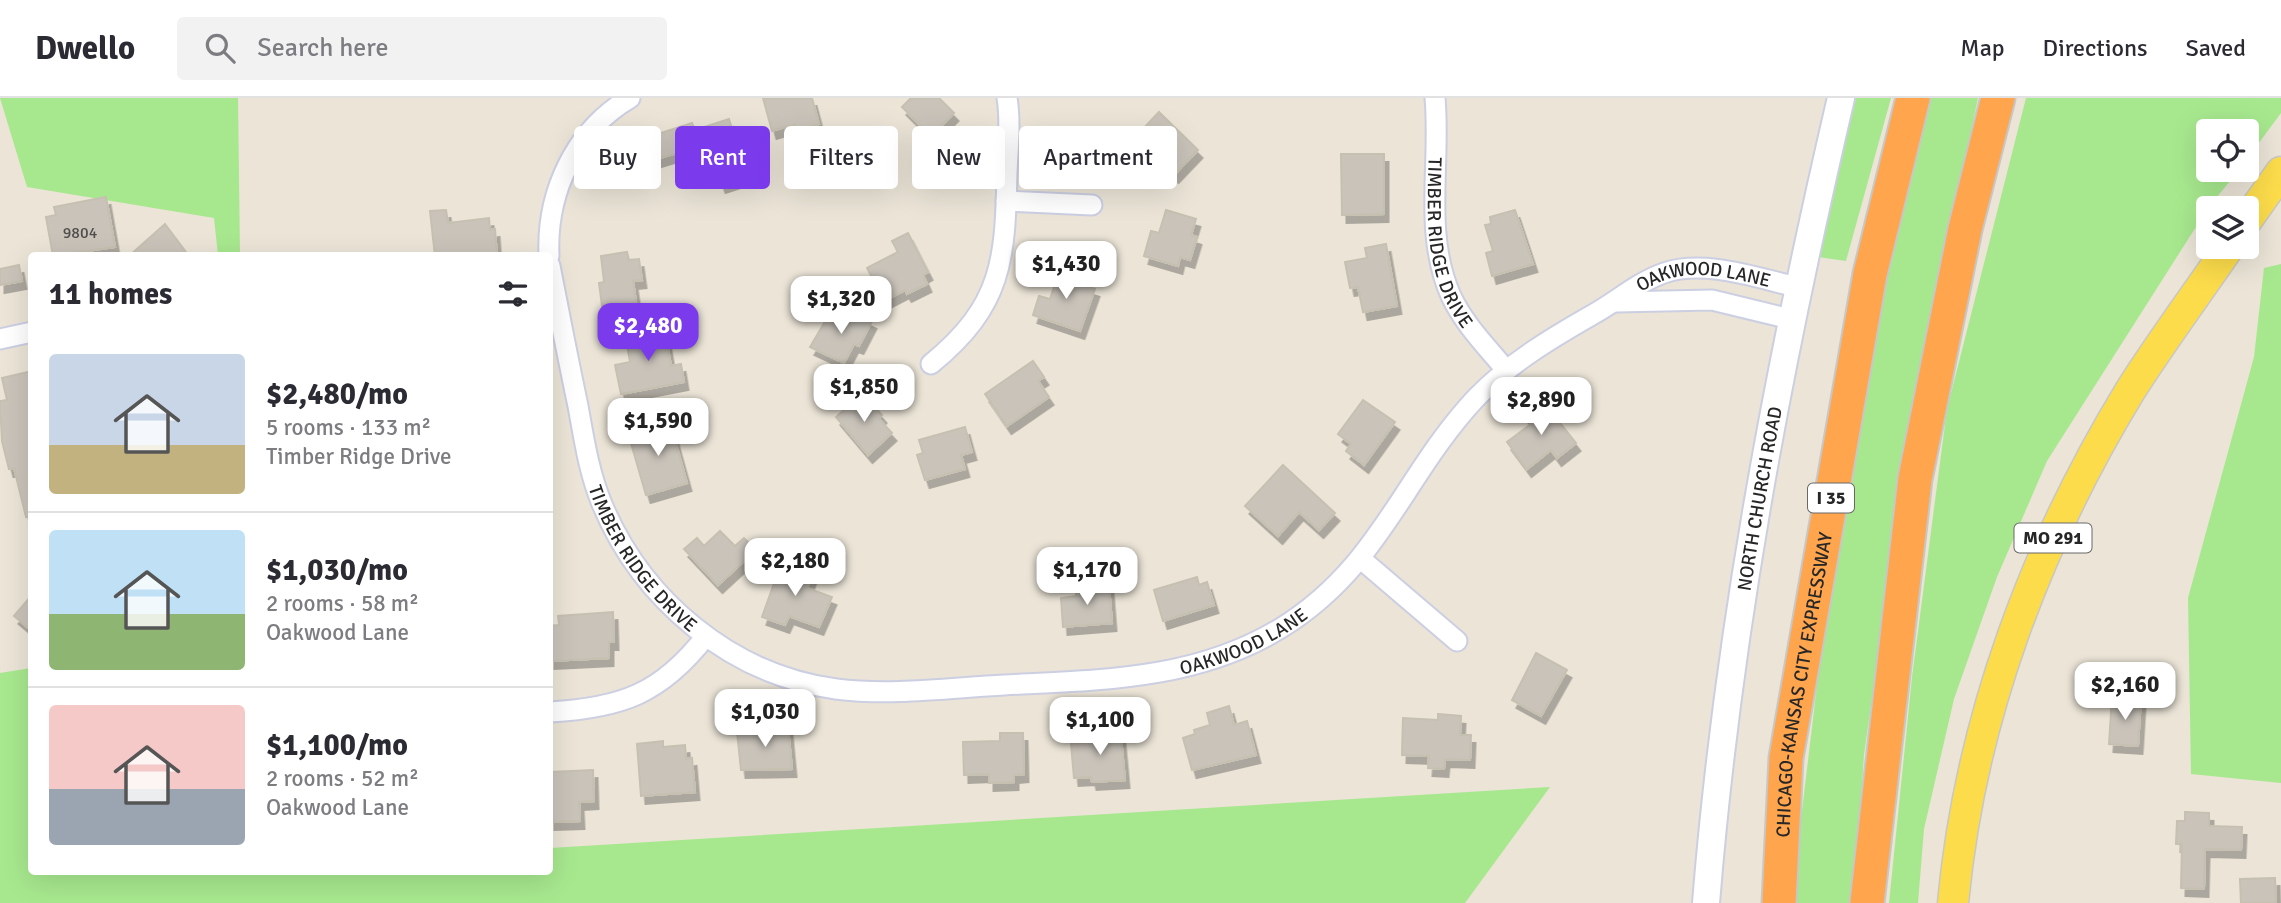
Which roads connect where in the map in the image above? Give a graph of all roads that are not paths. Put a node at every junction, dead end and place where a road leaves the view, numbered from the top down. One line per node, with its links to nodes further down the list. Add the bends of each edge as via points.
1 (630, 98): 11 (street, via 605,116 570,160 552,208)
2 (1007, 98): 8 (street)
3 (1435, 98): 21 (street, TIMBER RIDGE DRIVE, via 1435,220 1441,270 1465,321)
4 (1841, 98): 13 (main road, NORTH CHURCH ROAD)
5 (1913, 98): 27 (highway, CHICAGO-KANSAS CITY EXPRESSWAY / I 35, via 1870,274 1786,758)
6 (1997, 98): 28 (highway, via 1965,229 1915,479)
7 (2281, 172): 9 (main road)
8 (1006, 201): 10 (street); 20 (street, via 1006,239 990,296 962,337)
9 (2259, 203)
10 (1092, 205)
11 (549, 252)
12 (2221, 259): 29 (main road, MO 291, via 2131,390 2063,513 2018,619 1984,721 1956,863)
13 (1797, 287): 15 (street, OAKWOOD LANE, via 1699,269 1668,271); 16 (main road, NORTH CHURCH ROAD)
14 (553, 302): 18 (street, TIMBER RIDGE DRIVE)
15 (1616, 302): 16 (street, OAKWOOD LANE, via 1712,300); 21 (street, OAKWOOD LANE, via 1543,342)
16 (1790, 319): 26 (main road, NORTH CHURCH ROAD, via 1743,583)
17 (28, 333): 19 (street)
18 (556, 338): 23 (street, TIMBER RIDGE DRIVE, via 590,467 619,540 659,594)
19 (0, 339)
20 (931, 364)
21 (1506, 370): 22 (street, OAKWOOD LANE, via 1449,432)
22 (1361, 559): 23 (street, OAKWOOD LANE, via 1312,606 1252,644 1219,659 1144,677 876,692 835,689 769,671); 24 (street)
23 (706, 636): 25 (street, via 671,675 645,692 619,703)
24 (1457, 641)
25 (553, 712)
26 (1706, 903)
27 (1779, 903)
28 (1867, 903)
29 (1953, 903)

